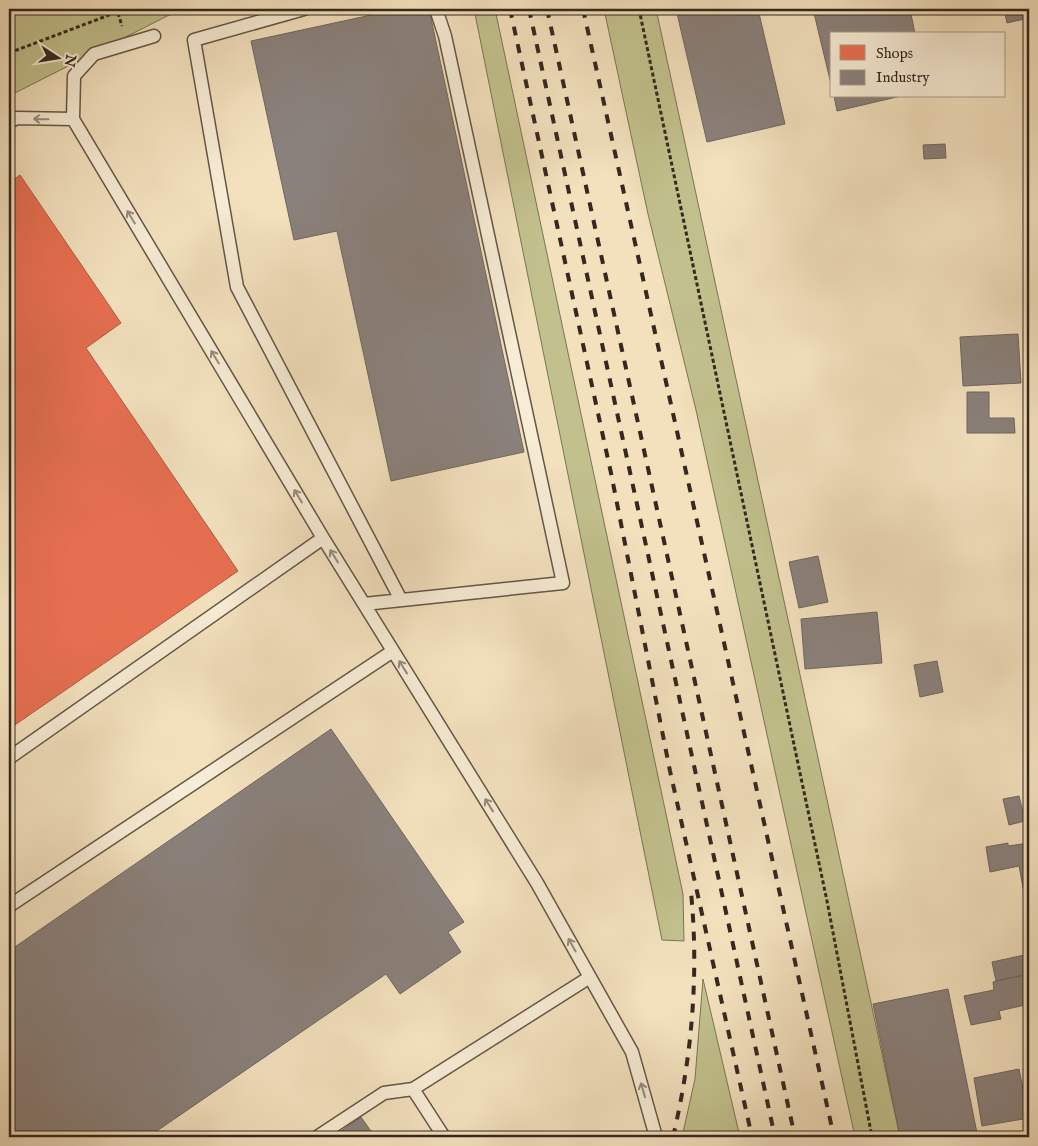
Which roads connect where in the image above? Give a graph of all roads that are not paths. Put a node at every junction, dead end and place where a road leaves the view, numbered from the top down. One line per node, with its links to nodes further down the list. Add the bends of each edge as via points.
1 (304, 9): 7 (lane, via 194,40 237,287)
2 (436, 9): 7 (lane, via 445,36 563,583)
3 (154, 36): 4 (lane, via 94,54 74,76)
4 (73, 119): 5 (lane, one-way to 5, via 17,118); 6 (lane, one-way to 4)
5 (9, 122)
6 (323, 538): 8 (lane, one-way to 6); 10 (lane)
7 (401, 600): 8 (lane)
8 (364, 604): 9 (lane)
9 (393, 651): 11 (lane); 12 (lane, one-way to 9, via 537,883)
10 (9, 758)
11 (9, 906)
12 (590, 977): 13 (lane); 16 (lane, one-way to 12, via 632,1052)
13 (413, 1089): 14 (lane, via 384,1093); 15 (lane)
14 (317, 1137)
15 (444, 1137)
16 (656, 1137)

